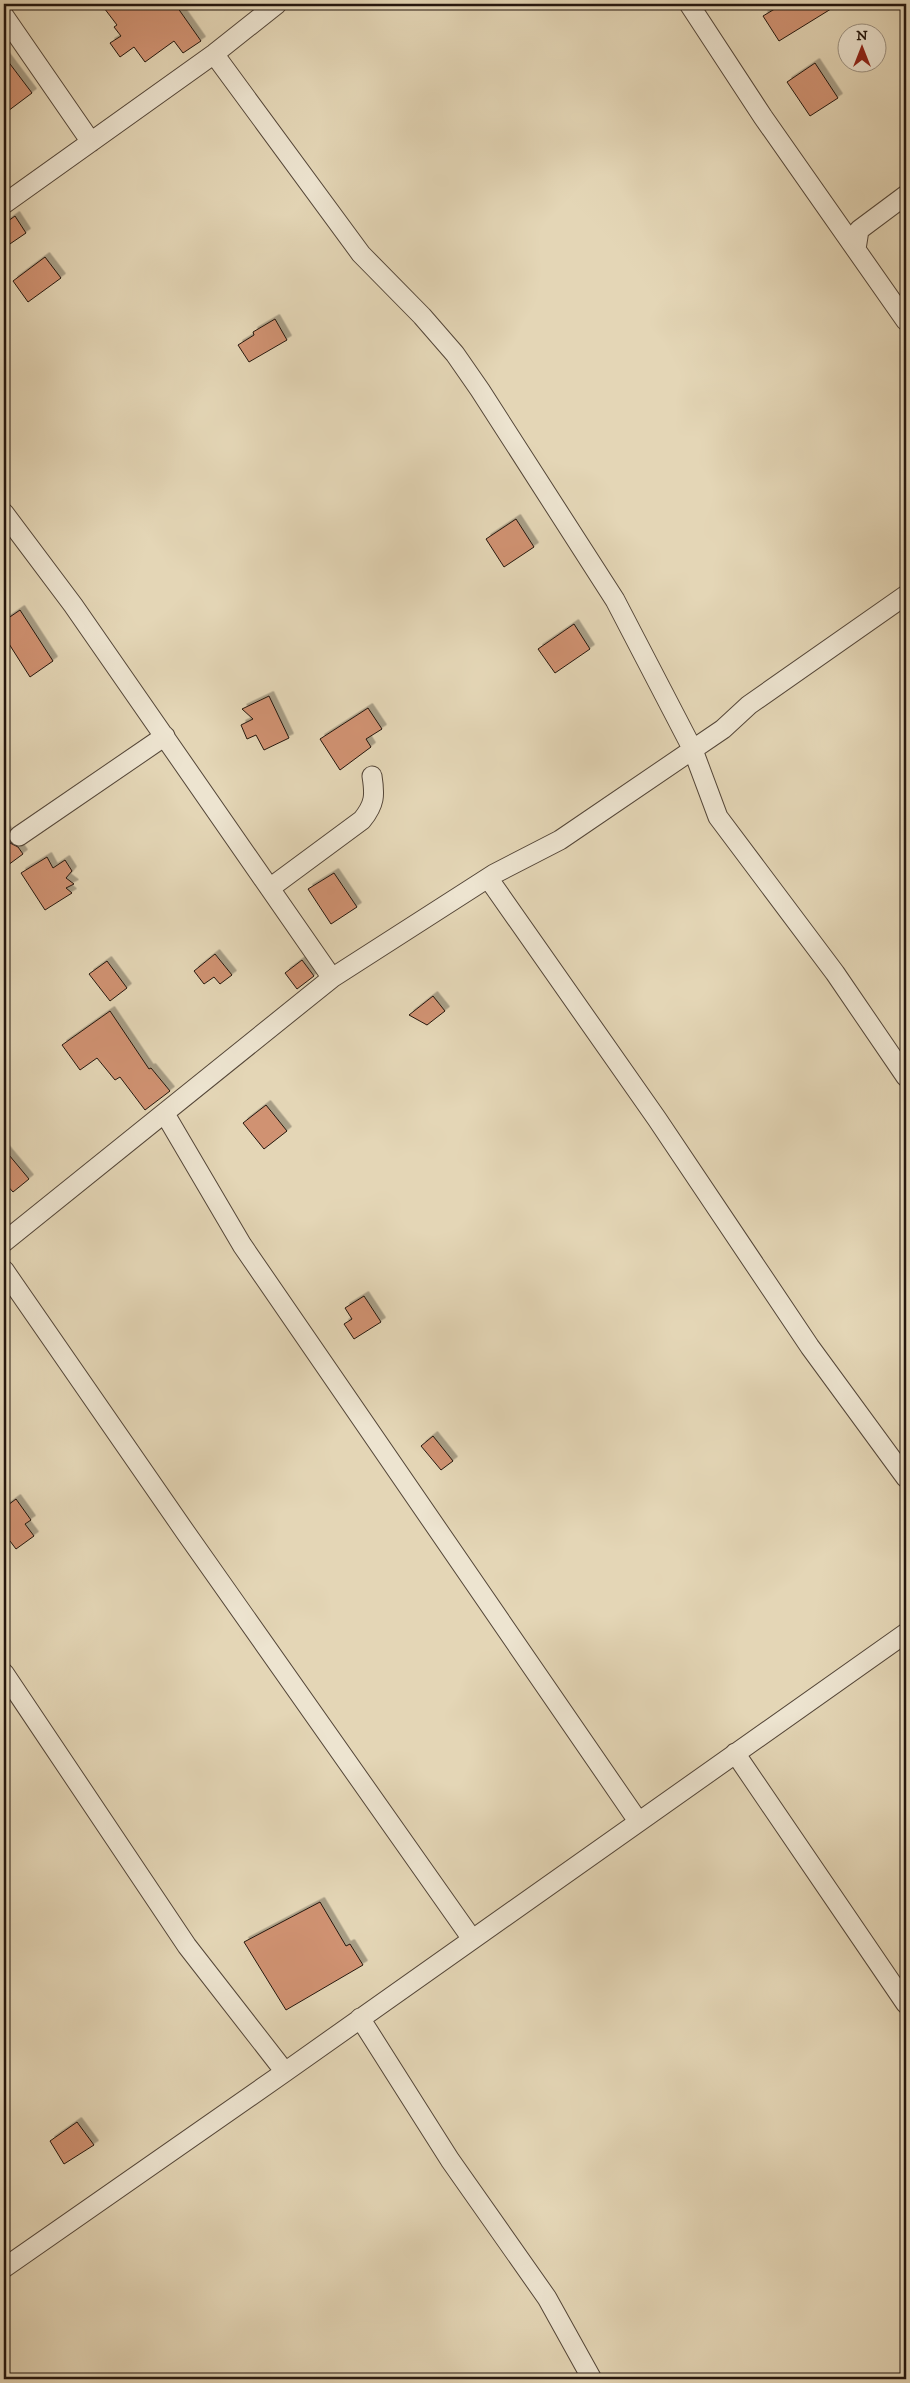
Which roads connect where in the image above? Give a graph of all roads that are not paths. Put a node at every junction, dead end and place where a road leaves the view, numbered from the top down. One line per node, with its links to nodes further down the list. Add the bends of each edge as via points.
1 (277, 4): 4 (street)
2 (689, 4): 8 (street)
3 (4, 16): 5 (street)
4 (214, 54): 5 (street); 13 (street, via 361,254 422,316 475,383 614,600)
5 (91, 142): 7 (street)
6 (906, 195): 8 (street, via 858,230)
7 (4, 204)
8 (856, 249): 9 (street)
9 (906, 321)
10 (4, 513): 12 (street)
11 (906, 595): 13 (street, via 749,706)
12 (165, 736): 15 (street); 17 (street)
13 (693, 750): 16 (street, via 560,840); 19 (street, via 718,817 835,973)
14 (372, 776): 17 (street, via 376,796 372,808 362,820)
15 (19, 836)
16 (488, 878): 18 (street); 23 (street, via 657,1119 810,1347)
17 (270, 888): 18 (street)
18 (332, 978): 20 (street)
19 (906, 1077)
20 (165, 1114): 21 (street); 27 (street, via 242,1245)
21 (4, 1242)
22 (4, 1270): 28 (street)
23 (906, 1478)
24 (906, 1633): 26 (street)
25 (4, 1673): 31 (street, via 186,1946)
26 (735, 1753): 27 (street); 29 (street)
27 (638, 1821): 28 (street)
28 (472, 1939): 30 (street)
29 (906, 2004)
30 (360, 2018): 31 (street); 33 (street, via 450,2160 547,2298)
31 (285, 2072): 32 (street)
32 (4, 2268)
33 (592, 2379)

